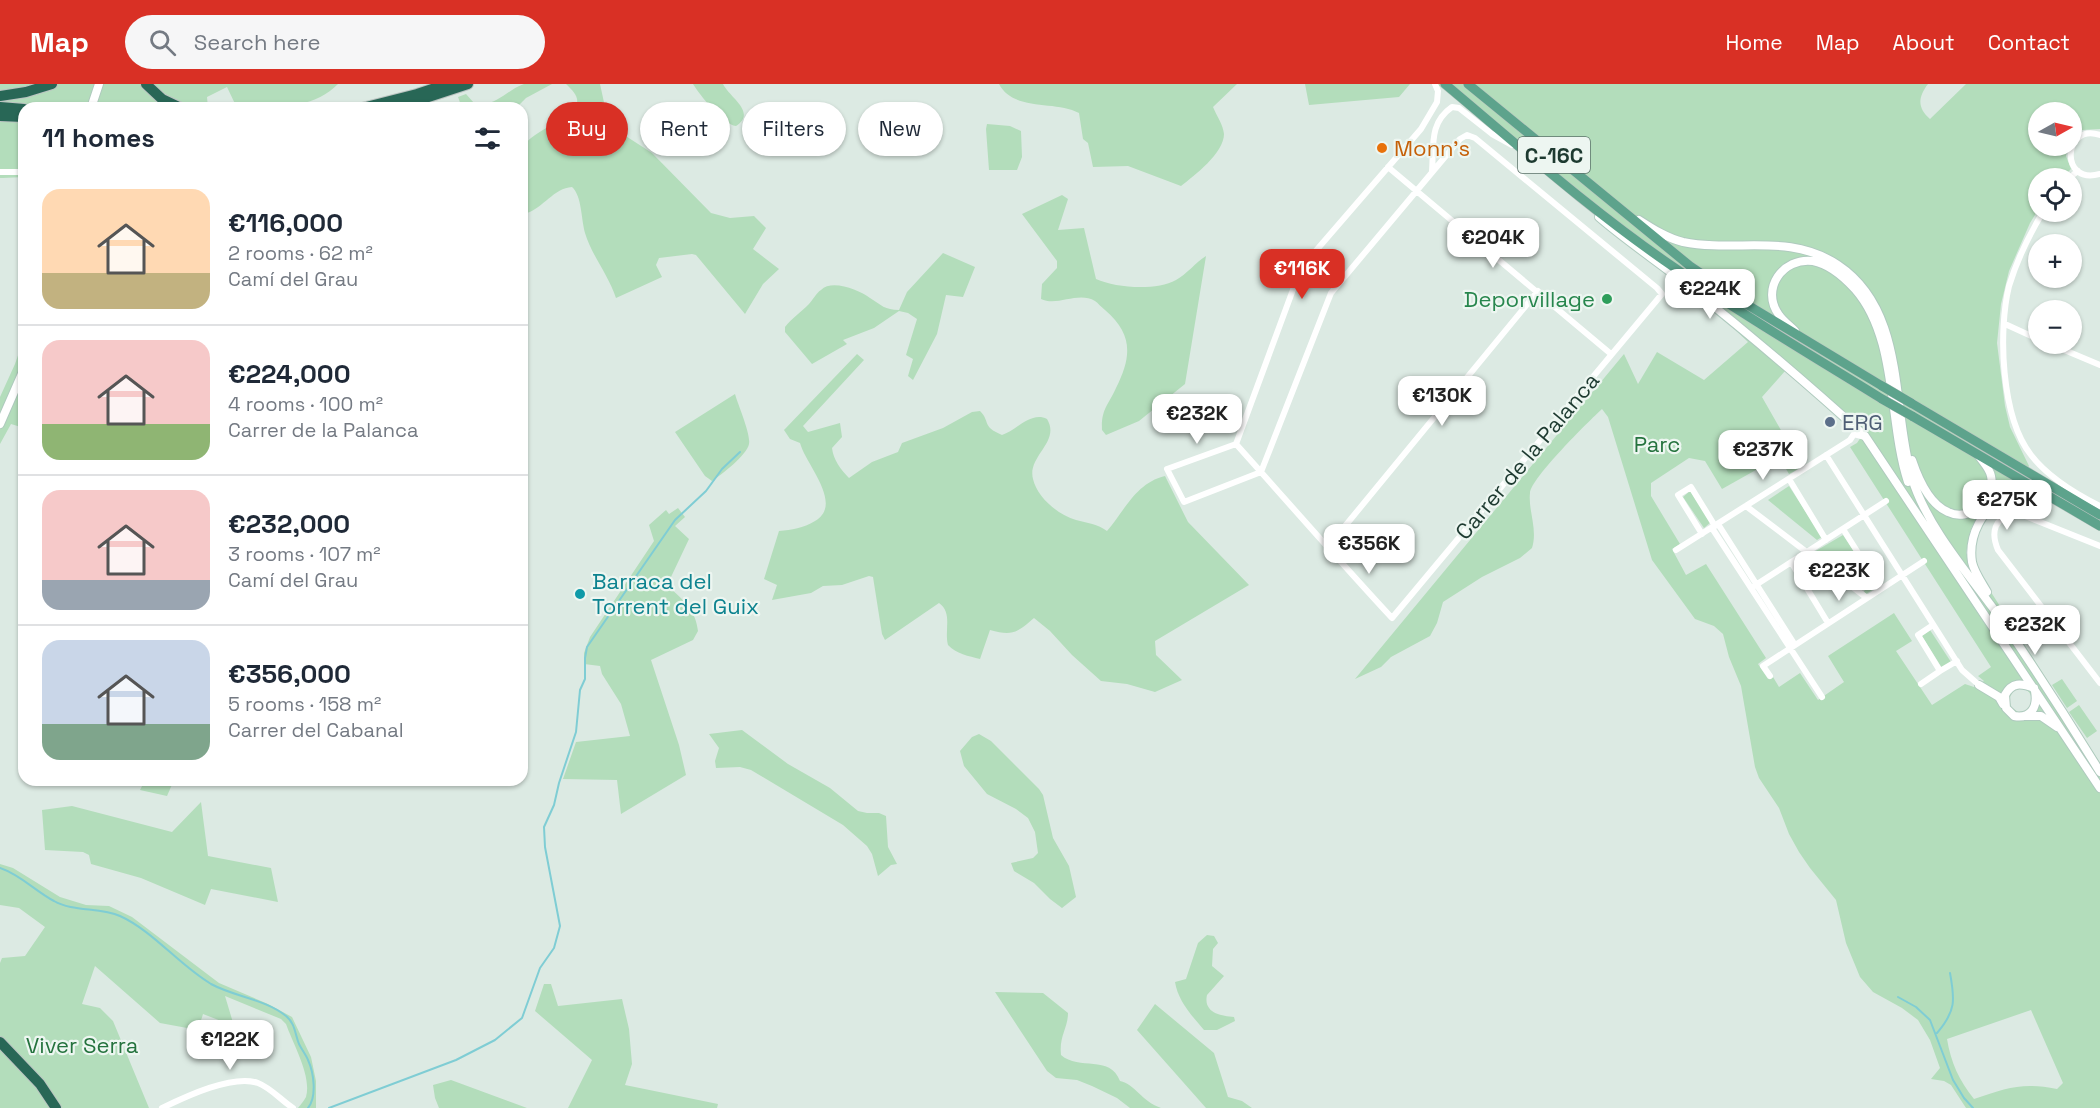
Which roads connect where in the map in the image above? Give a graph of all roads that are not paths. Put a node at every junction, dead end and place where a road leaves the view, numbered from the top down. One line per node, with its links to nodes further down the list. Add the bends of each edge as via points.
1 (52, 84): 10 (highway)
2 (99, 84): 11 (main road)
3 (146, 84): 12 (highway)
4 (447, 84): 13 (highway)
5 (468, 84): 14 (highway)
6 (1435, 84): 21 (street, via 1437,102 1421,129)
7 (1444, 84): 20 (main road); 39 (main road, via 1675,268 1787,341)
8 (1453, 84): 39 (main road, C-16C, via 1686,270)
9 (1468, 84): 29 (main road, C-16C)
10 (0, 96)
11 (93, 102)
12 (168, 102)
13 (386, 102)
14 (416, 102)
15 (0, 107): 16 (highway)
16 (18, 108)
17 (0, 116): 18 (highway)
18 (18, 117)
19 (2100, 135): 22 (street, via 2082,136 2072,146 2071,159)
20 (1514, 146): 25 (street, via 1452,107 1441,115 1435,127); 43 (main road, via 1735,324)
21 (1388, 167): 28 (street); 44 (street, via 1301,268)
22 (2076, 168)
23 (0, 172): 24 (street)
24 (18, 172)
25 (1432, 172): 28 (street); 35 (street, Carrer de la Palanca, via 1460,139 1467,135 1475,138 1662,294)
26 (2082, 173): 27 (street)
27 (2100, 174)
28 (1416, 190): 31 (street); 47 (street, via 1331,293)
29 (1611, 202): 34 (main road, C-16C, via 1690,266); 42 (main road, via 1661,234 1683,242 1787,246 1816,254 1850,274 1869,297 1885,329)
30 (2037, 222): 32 (street, via 2023,247 2009,288)
31 (1538, 291): 35 (street); 62 (street)
32 (2005, 324): 33 (street); 52 (street, via 2006,392 2016,430 2031,455 2056,479)
33 (2028, 334)
34 (1806, 342): 39 (main road, C-16C); 53 (main road, via 1778,315 1772,298 1772,283 1780,272 1804,261 1822,264 1844,278 1864,300 1880,331 1898,446)
35 (1611, 354): 62 (street, Carrer de la Palanca, via 1392,618)
36 (2074, 354): 37 (street)
37 (2100, 365)
38 (18, 383): 41 (main road)
39 (1882, 393): 40 (main road, C-16C, bridge)
40 (1911, 409): 46 (main road); 55 (main road, C-16C); 56 (main road, C-16C)
41 (0, 424)
42 (1904, 435): 46 (main road, via 1914,466 1933,501 1950,514 1973,511 1987,501 1992,489 1991,474); 71 (main road, via 1912,477 1932,522)
43 (1866, 437): 45 (street, via 1854,434); 53 (main road)
44 (1236, 444): 47 (street); 47 (street, via 1167,469 1184,502)
45 (1826, 455): 48 (street); 54 (street)
46 (1979, 456): 49 (main road)
47 (1261, 472): 62 (street)
48 (1789, 479): 51 (street); 60 (street)
49 (2052, 498): 56 (main road); 71 (main road, via 2024,493 2007,496 1978,523 1971,545 1972,565)
50 (1886, 501): 54 (street)
51 (1746, 506): 57 (street); 64 (street)
52 (2100, 506)
53 (1918, 513): 74 (main road)
54 (1864, 515): 58 (street); 67 (street)
55 (2100, 515)
56 (2098, 525)
57 (1715, 526): 59 (street); 59 (street, via 1691,487 1678,495); 68 (street)
58 (1843, 529): 60 (street); 69 (street)
59 (1702, 534): 63 (street)
60 (1826, 540): 64 (street)
61 (2100, 546): 80 (street, via 2013,511 2002,516 1993,539)
62 (1328, 548)
63 (1676, 550)
64 (1807, 552): 66 (street); 70 (street)
65 (1924, 561): 67 (street)
66 (1791, 562): 68 (street); 72 (street)
67 (1902, 576): 69 (street); 73 (street)
68 (1753, 586): 75 (street)
69 (1881, 589): 70 (street)
70 (1867, 598): 72 (street)
71 (2002, 622): 84 (main road); 89 (main road)
72 (1828, 623): 75 (street)
73 (1933, 625): 76 (street); 77 (street, via 1918,635)
74 (2001, 640): 83 (main road, via 2016,669); 84 (main road)
75 (1792, 646): 79 (street, via 1763,666); 85 (street)
76 (1957, 661): 77 (street); 82 (street)
77 (1940, 671): 81 (street)
78 (2100, 672): 80 (street)
79 (1770, 676)
80 (2098, 682)
81 (1921, 684)
82 (1979, 685): 83 (main road); 86 (main road, via 1999,697)
83 (2012, 687): 84 (main road, via 2023,684); 86 (main road, via 2005,695)
84 (2035, 688): 87 (main road, via 2036,704); 88 (main road); 89 (main road)
85 (1822, 697)
86 (2006, 708): 87 (main road, via 2014,716)
87 (2025, 716): 88 (main road, via 2041,716)
88 (2065, 735): 91 (main road)
89 (2082, 744): 90 (main road)
90 (2100, 772)
91 (2100, 788)
92 (0, 1042): 93 (highway, via 40,1084)
93 (56, 1108)
94 (162, 1108): 95 (street, via 206,1089 243,1082 259,1084)
95 (293, 1108)

